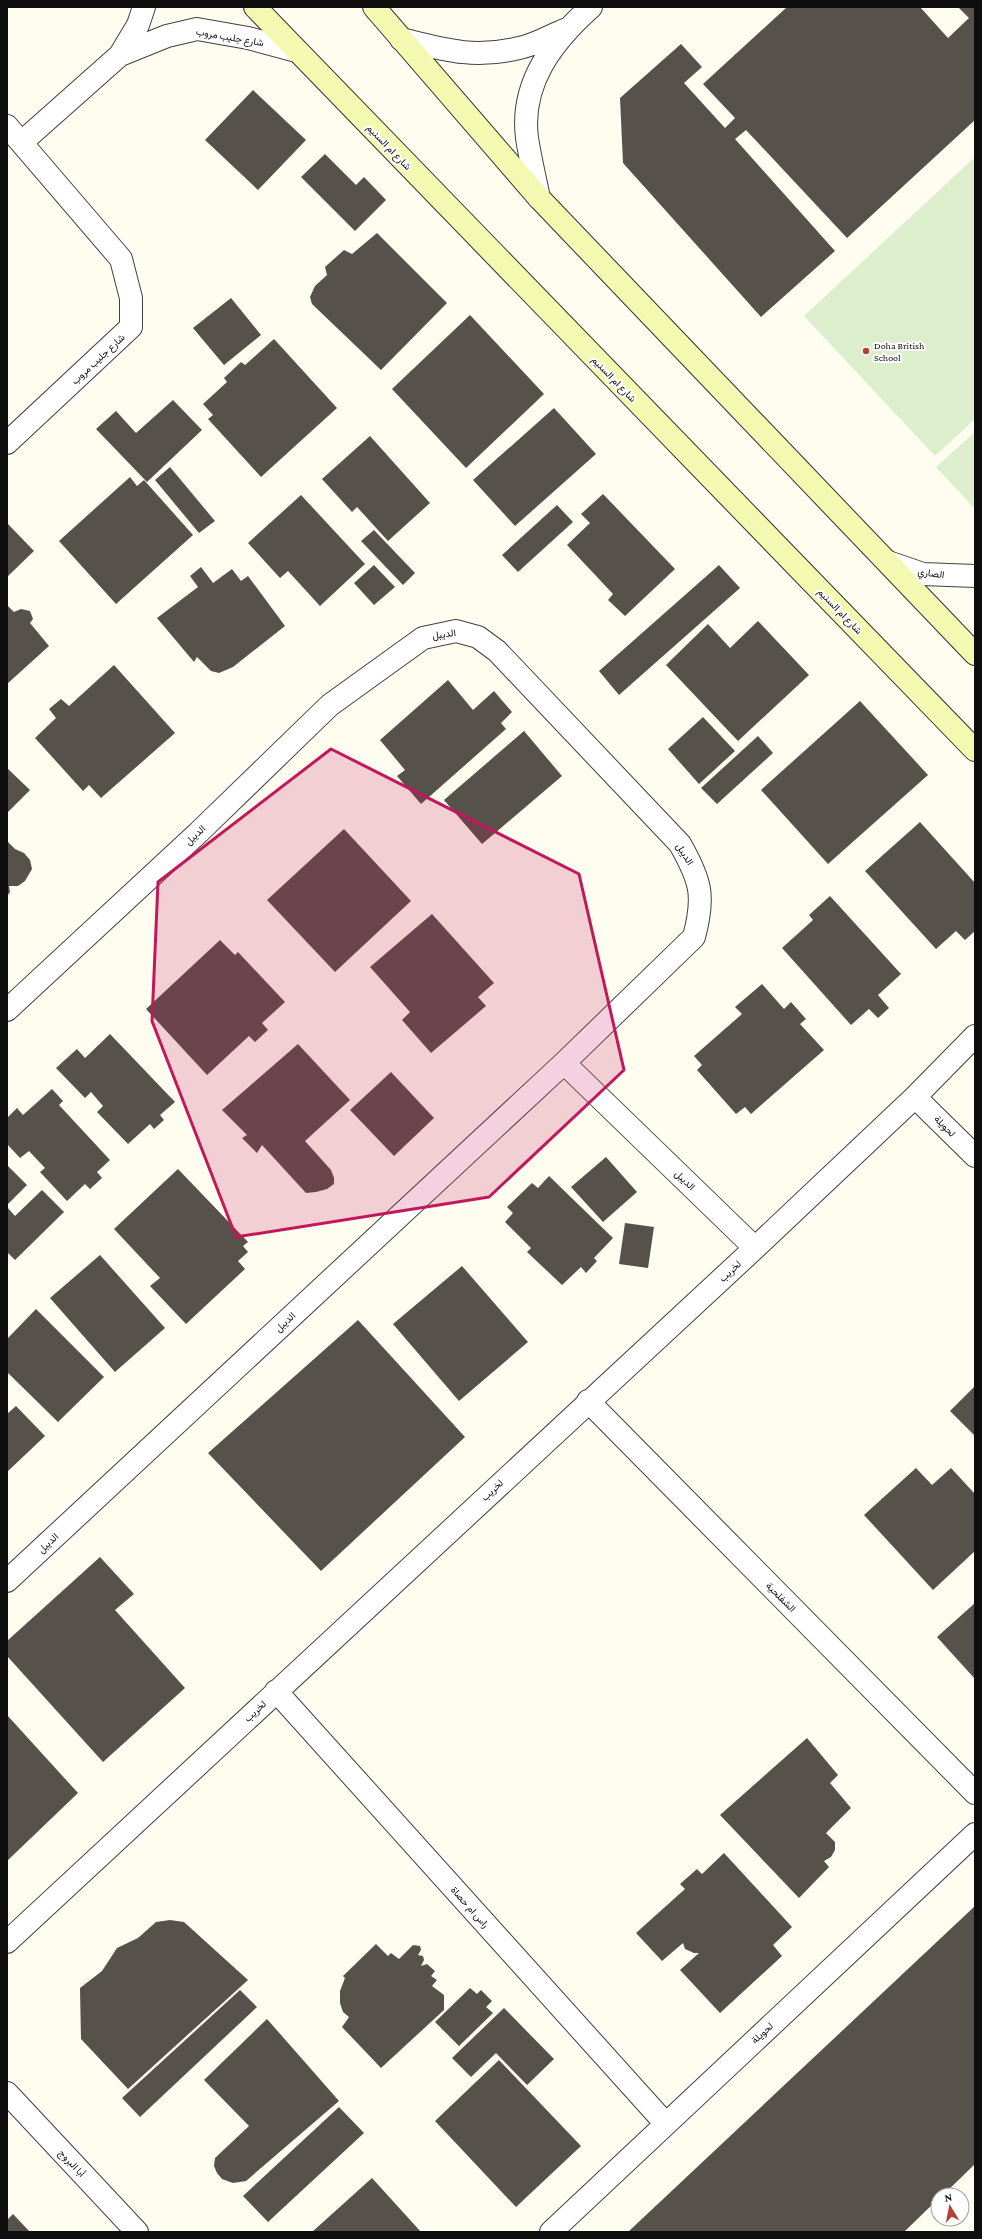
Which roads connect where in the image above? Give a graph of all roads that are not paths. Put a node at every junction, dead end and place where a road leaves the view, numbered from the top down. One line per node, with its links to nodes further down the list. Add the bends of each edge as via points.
1 (144, 7): 8 (street, شارع جليب مروب, via 138,25)
2 (255, 7): 7 (main road, شارع ام السنيم)
3 (374, 7): 6 (main road)
4 (591, 7): 5 (street)
5 (567, 29): 6 (street, via 520,48 483,55 450,52); 11 (street, via 540,67 528,100 527,137)
6 (401, 39): 11 (main road)
7 (296, 51): 8 (street, شارع جليب مروب, via 248,38 197,30 167,36); 16 (main road, شارع ام السنيم)
8 (120, 55): 10 (street, شارع جليب مروب)
9 (7, 126): 10 (street, شارع جليب مروب)
10 (22, 142): 12 (street, شارع جليب مروب, via 121,259 131,298 131,327)
11 (539, 198): 13 (main road)
12 (7, 444)
13 (888, 562): 14 (street, الصاري, via 923,574); 15 (main road)
14 (975, 576)
15 (975, 654)
16 (975, 750)
17 (7, 1010): 19 (street, الديبل, via 199,832 330,705 423,638 456,631 478,637 497,651 674,838 694,868 700,890 701,911 694,938)
18 (975, 1036): 20 (street, لخريب)
19 (564, 1063): 22 (street, الديبل); 24 (street, الديبل)
20 (915, 1096): 21 (street, لحويلة); 22 (street, لخريب)
21 (975, 1156)
22 (756, 1248): 23 (street, لخريب)
23 (588, 1401): 25 (street, لخريب); 26 (street, الشفلحية)
24 (7, 1581)
25 (276, 1691): 28 (street, لخريب); 30 (street, راس ام حصاة)
26 (975, 1793)
27 (975, 1834): 30 (street, لحويلة)
28 (7, 1942)
29 (7, 2093): 31 (street, أبا البروج)
30 (665, 2123): 32 (street, لحويلة)
31 (137, 2232)
32 (551, 2232)

